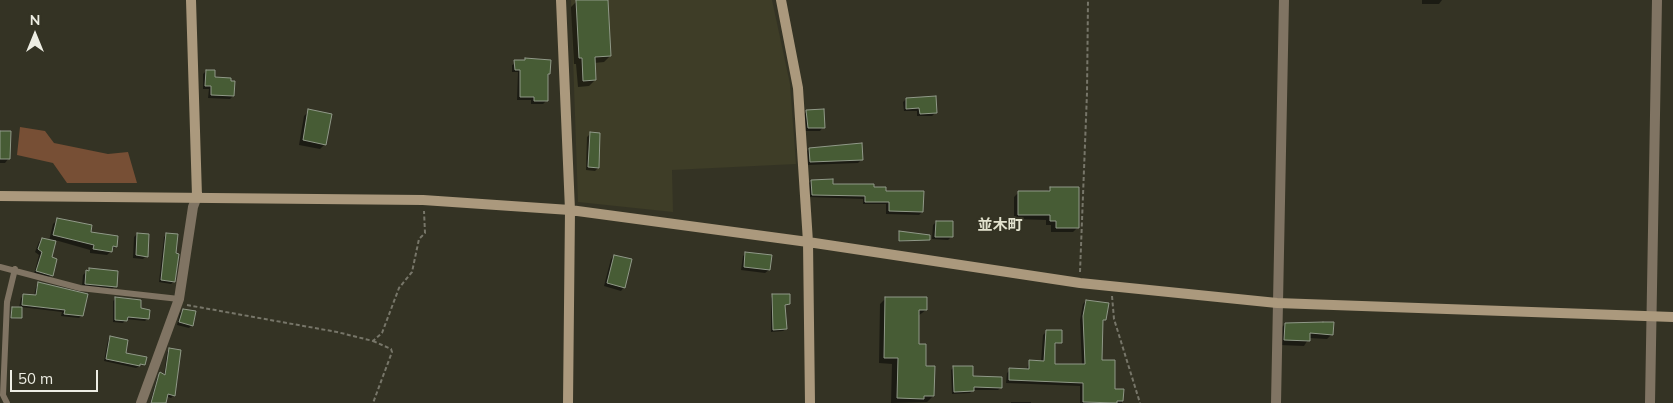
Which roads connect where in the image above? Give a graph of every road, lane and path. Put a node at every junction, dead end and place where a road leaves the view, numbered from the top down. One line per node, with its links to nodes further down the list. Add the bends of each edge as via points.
1 (192, 0): 8 (street)
2 (562, 0): 10 (street)
3 (781, 0): 11 (street, via 798,88)
4 (1088, 0): 14 (path)
5 (1284, 0): 17 (street)
6 (1657, 0): 18 (street)
7 (0, 196): 8 (street)
8 (197, 196): 9 (street); 16 (street)
9 (423, 200): 10 (street); 20 (path, via 425,233 419,239 416,262 399,288 382,334)
10 (570, 210): 11 (street); 24 (street)
11 (808, 242): 14 (street); 25 (street)
12 (0, 267): 13 (lane)
13 (15, 269): 16 (lane, via 80,288); 21 (lane, via 8,302 3,395)
14 (1080, 283): 15 (street)
15 (1111, 286): 17 (street); 26 (path, via 1114,319)
16 (178, 301): 20 (path); 22 (street)
17 (1277, 304): 18 (street); 27 (street)
18 (1652, 316): 19 (street); 28 (street)
19 (1673, 317)
20 (373, 341): 23 (path, via 392,352)
21 (7, 403)
22 (140, 403)
23 (373, 403)
24 (568, 403)
25 (810, 403)
26 (1140, 403)
27 (1276, 403)
28 (1650, 403)

